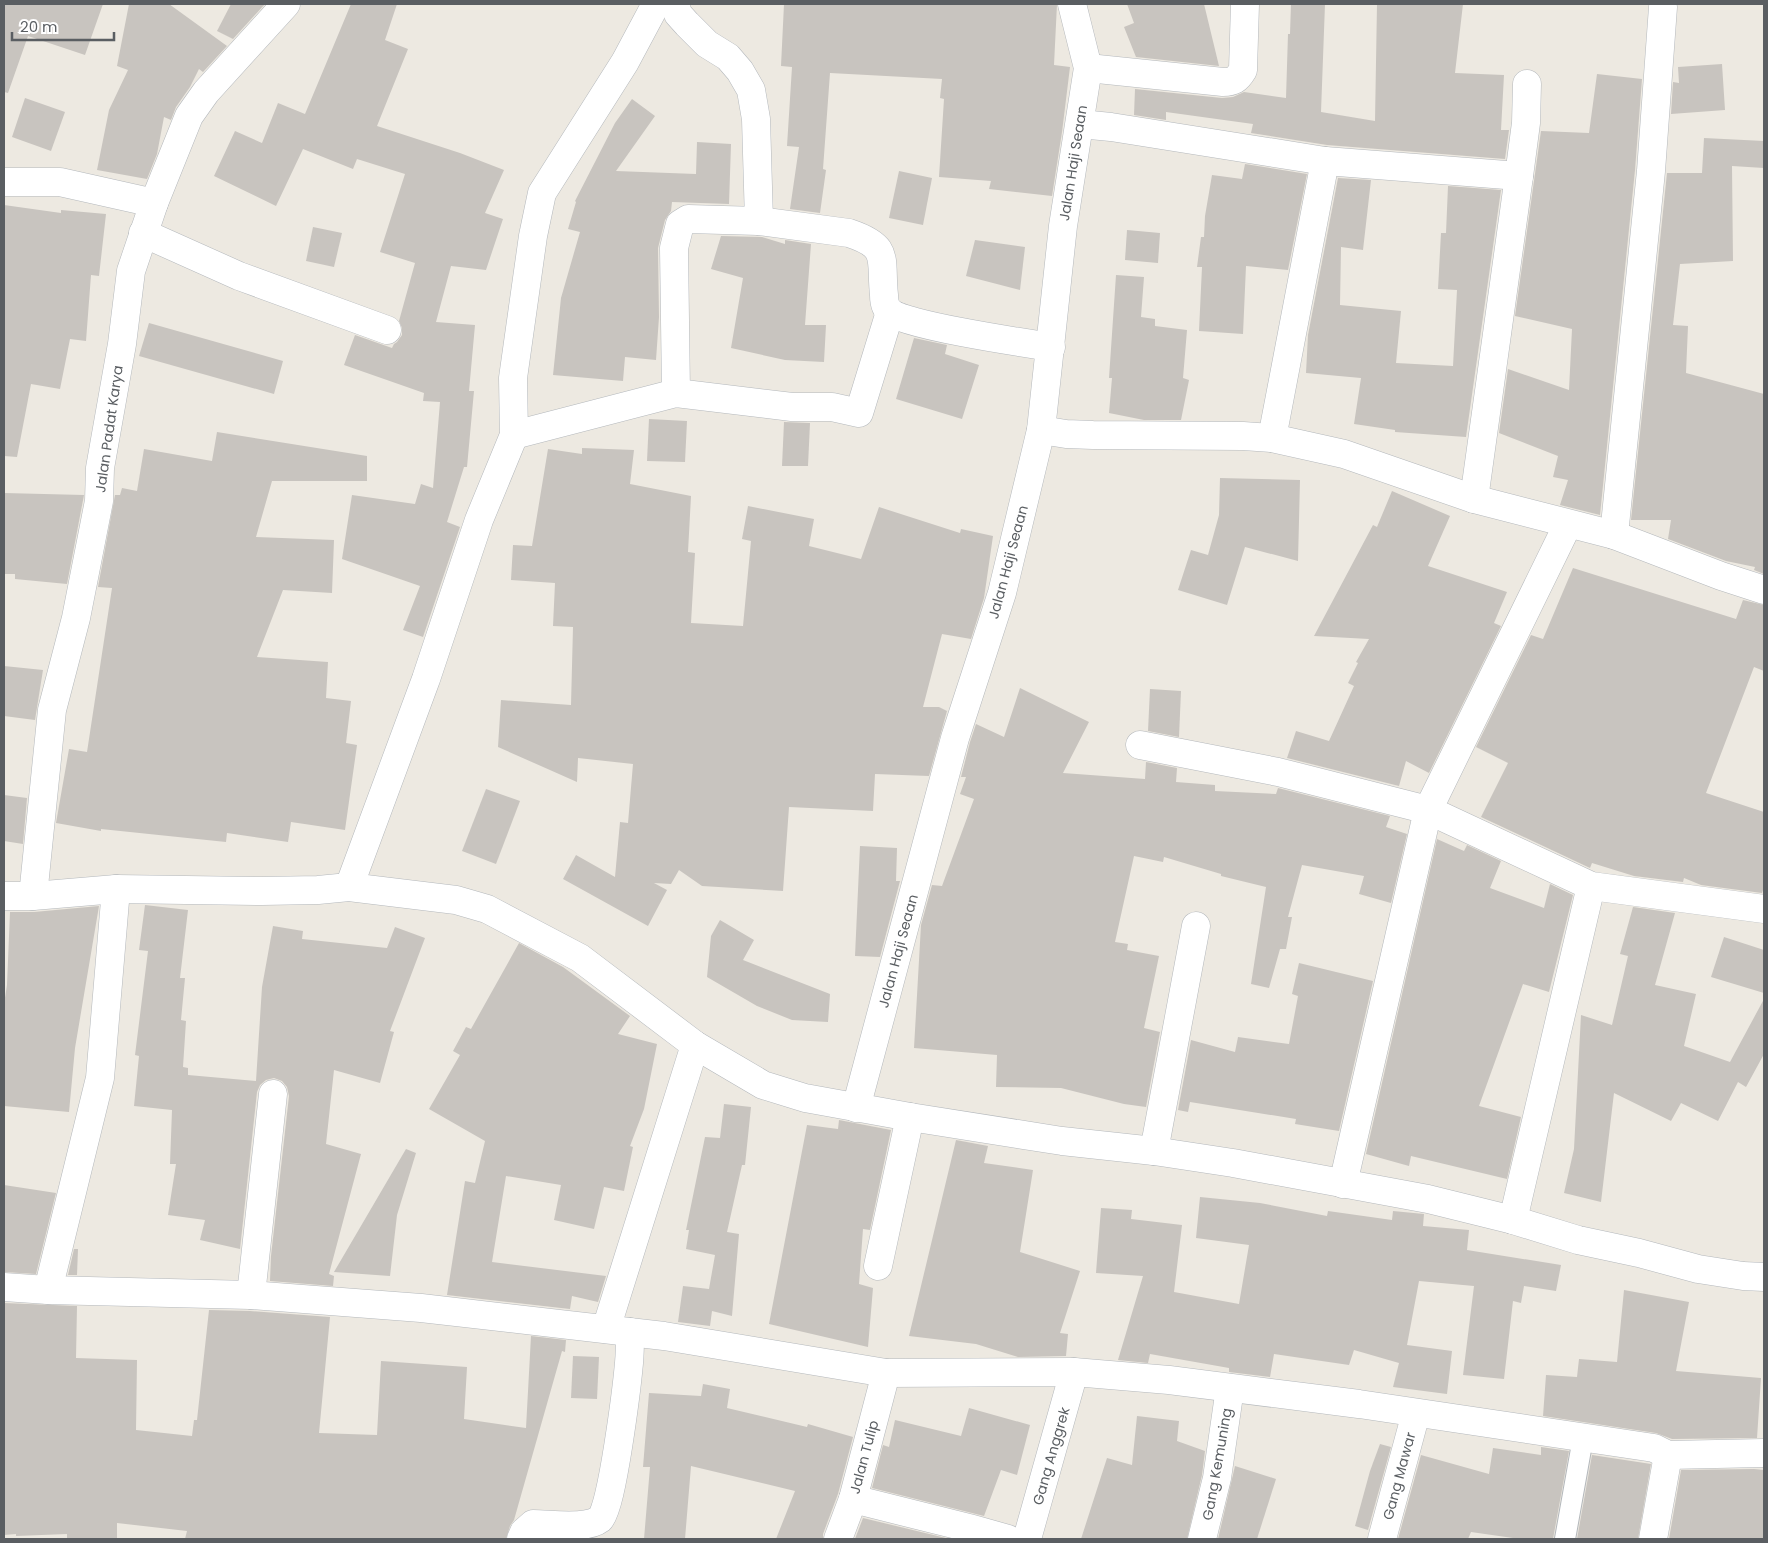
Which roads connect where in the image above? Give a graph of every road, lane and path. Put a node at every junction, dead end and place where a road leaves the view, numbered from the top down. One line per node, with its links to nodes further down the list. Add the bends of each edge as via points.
1 (286, 4): 13 (street, Jalan Padat Karya, via 206,92 189,116)
2 (656, 4): 21 (street, via 625,62 542,193 513,378)
3 (674, 4): 14 (street, via 678,14 707,44 728,57 751,90 756,119)
4 (1072, 4): 7 (street, Jalan Haji Seaan)
5 (1245, 4): 7 (street, via 1243,70 1232,82)
6 (1663, 7): 25 (street, via 1651,171)
7 (1088, 68): 9 (street, Jalan Haji Seaan)
8 (1527, 84): 11 (street)
9 (1080, 124): 10 (street); 18 (street, Jalan Haji Seaan, via 1064,226)
10 (1326, 161): 11 (street); 22 (street)
11 (1519, 176): 23 (street)
12 (4, 182): 13 (street, via 60,182)
13 (154, 203): 15 (street, Jalan Padat Karya)
14 (759, 221): 16 (street, via 849,233 874,245 881,253 884,303); 19 (street, via 688,219 680,224 674,248)
15 (143, 233): 17 (street, via 239,276); 33 (street, Jalan Padat Karya, via 131,271 100,468 99,501 76,618 52,710)
16 (890, 312): 18 (street, via 922,324); 19 (street, via 859,413)
17 (387, 330)
18 (1051, 347): 20 (street, Jalan Haji Seaan)
19 (676, 393): 21 (street)
20 (1041, 430): 22 (street, via 1093,435); 38 (street, Jalan Haji Seaan, via 1002,593 955,738)
21 (514, 435): 30 (street, via 478,520 426,679)
22 (1272, 438): 23 (street, via 1344,454)
23 (1474, 499): 24 (street)
24 (1568, 524): 25 (street); 28 (street)
25 (1614, 535): 26 (street)
26 (1764, 590)
27 (1140, 745): 28 (street, via 1278,772)
28 (1428, 810): 29 (street); 41 (street)
29 (1591, 886): 34 (street); 42 (street)
30 (349, 887): 31 (street, via 262,891); 36 (street, via 456,900 486,909 580,958)
31 (116, 889): 33 (street); 46 (street, via 100,1078)
32 (4, 896): 33 (street)
33 (33, 896)
34 (1764, 909)
35 (1196, 926): 40 (street)
36 (695, 1045): 38 (street, via 763,1084 805,1098); 48 (street)
37 (273, 1094): 47 (street)
38 (856, 1108): 39 (street)
39 (910, 1117): 40 (street, via 1062,1141); 43 (street)
40 (1154, 1150): 41 (street)
41 (1343, 1184): 42 (street, via 1428,1199)
42 (1513, 1220): 44 (street, via 1578,1240 1698,1269)
43 (878, 1266)
44 (1764, 1277)
45 (4, 1287): 46 (street)
46 (48, 1290): 47 (street)
47 (252, 1295): 48 (street, via 421,1308)
48 (618, 1331): 50 (street); 57 (street, via 629,1361 612,1481 604,1514 590,1524 533,1524)
49 (1074, 1372): 50 (street); 51 (street); 60 (street, Gang Anggrek)
50 (886, 1373): 56 (street, Jalan Tulip)
51 (1230, 1388): 52 (street); 61 (street, Gang Kemuning, via 1217,1478)
52 (1416, 1412): 53 (street); 62 (street, Gang Mawar)
53 (1583, 1438): 55 (street, via 1654,1448); 63 (lane)
54 (1764, 1453): 55 (street)
55 (1668, 1455): 64 (street)
56 (853, 1499): 58 (street, Jalan Tulip); 59 (street)
57 (521, 1539)
58 (838, 1539)
59 (1008, 1539)
60 (1026, 1539)
61 (1202, 1539)
62 (1382, 1539)
63 (1565, 1539)
64 (1654, 1539)

